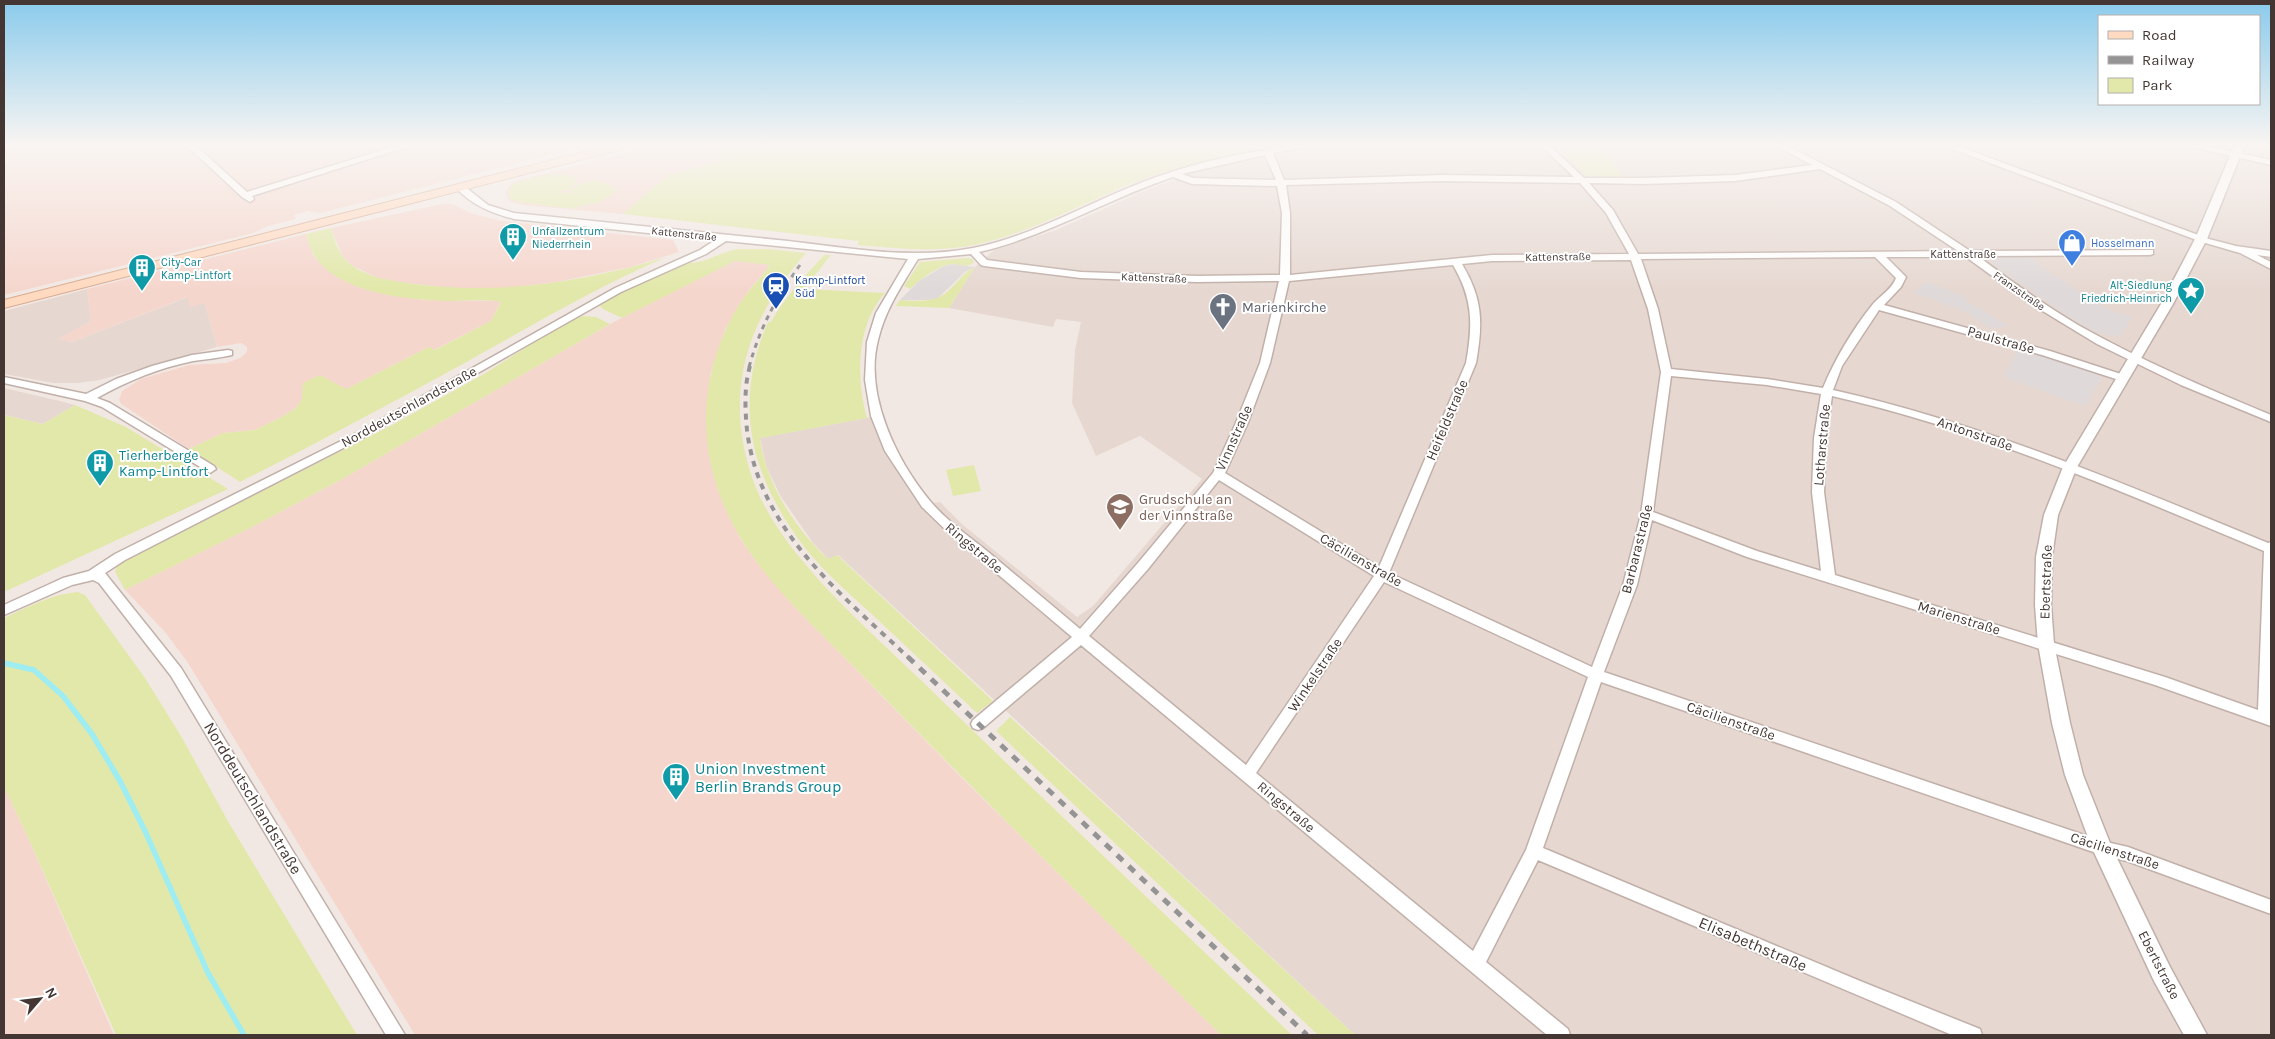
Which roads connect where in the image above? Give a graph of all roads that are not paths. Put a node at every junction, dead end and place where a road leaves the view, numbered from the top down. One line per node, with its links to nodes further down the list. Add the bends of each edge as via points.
1 (243, 192): 2 (street, via 248,197)
2 (262, 192)
3 (443, 192): 24 (main road)
4 (466, 192): 11 (street, Kattenstraße, via 491,211 514,216)
5 (1125, 192): 13 (street, via 1046,228)
6 (1283, 192): 23 (street, Vinnstraße, via 1286,213)
7 (1593, 192): 20 (street, Barbarastraße, via 1610,212)
8 (1869, 192): 19 (street, Franzstraße, via 1930,226)
9 (2074, 192): 12 (street)
10 (2219, 192): 12 (street, Ebertstraße)
11 (724, 238): 18 (street, Kattenstraße); 39 (street, Norddeutschlandstraße, via 703,252 618,290 357,437 120,557)
12 (2200, 239): 14 (street); 27 (street, Ebertstraße, via 2167,304)
13 (972, 251): 18 (street); 23 (street, Kattenstraße, via 984,263 1081,275)
14 (2244, 251): 17 (street); 22 (street)
15 (2150, 252): 19 (street, Kattenstraße)
16 (1877, 254): 19 (street, Kattenstraße); 20 (street, Kattenstraße); 25 (street, Lotharstraße, via 1901,277)
17 (2271, 254)
18 (915, 255): 43 (street, Ringstraße, via 885,304 872,342 870,380 883,433 909,481 926,504)
19 (1971, 255): 27 (street, Franzstraße, via 2047,311)
20 (1635, 256): 21 (street, Kattenstraße, via 1492,258); 28 (street, Barbarastraße, via 1653,309)
21 (1456, 262): 23 (street, Kattenstraße); 40 (street, Heifeldstraße, via 1466,276 1477,307 1477,333 1471,363)
22 (2271, 266)
23 (1285, 278): 36 (street, Vinnstraße, via 1264,363)
24 (4, 304)
25 (1877, 306): 29 (street, Paulstraße); 31 (street, Lotharstraße, via 1837,366)
26 (228, 353): 32 (street, via 200,357 132,376)
27 (2134, 358): 29 (street, Ebertstraße); 33 (street, Franzstraße)
28 (1666, 372): 31 (street, Antonstraße, via 1745,379); 37 (street, Barbarastraße)
29 (2123, 378): 34 (street, Ebertstraße)
30 (4, 380): 32 (street)
31 (1827, 392): 34 (street, Antonstraße, via 1903,410); 41 (street, Lotharstraße, via 1820,438 1818,492)
32 (88, 398): 35 (street, via 106,405)
33 (2271, 419)
34 (2070, 467): 38 (street, Antonstraße); 44 (street, Ebertstraße, via 2051,515 2044,557)
35 (210, 469)
36 (1218, 474): 40 (street, Cäcilienstraße); 43 (street, Vinnstraße)
37 (1647, 514): 41 (street, Marienstraße, via 1752,554); 45 (street, Barbarastraße, via 1630,585)
38 (2271, 548): 46 (street)
39 (93, 575): 42 (street, Norddeutschlandstraße, via 68,581); 53 (street, Norddeutschlandstraße, via 104,580 176,672)
40 (1382, 576): 45 (street, Cäcilienstraße); 48 (street, Winkelstraße)
41 (1830, 579): 44 (street, Marienstraße)
42 (4, 610)
43 (1081, 637): 47 (street, Vinnstraße); 48 (street, Ringstraße)
44 (2046, 644): 46 (street, Marienstraße); 49 (street, Ebertstraße, via 2072,767)
45 (1596, 675): 49 (street, Cäcilienstraße); 50 (street, Barbarastraße)
46 (2268, 719)
47 (978, 724)
48 (1247, 774): 52 (street, Ringstraße)
49 (2102, 848): 51 (street, Cäcilienstraße, via 2128,854); 56 (street, Ebertstraße, via 2162,974)
50 (1534, 851): 52 (street, Barbarastraße); 55 (street, Elisabethstraße)
51 (2271, 907)
52 (1476, 964): 54 (street, Ringstraße)
53 (396, 1035)
54 (1561, 1035)
55 (1973, 1035)
56 (2196, 1035)

